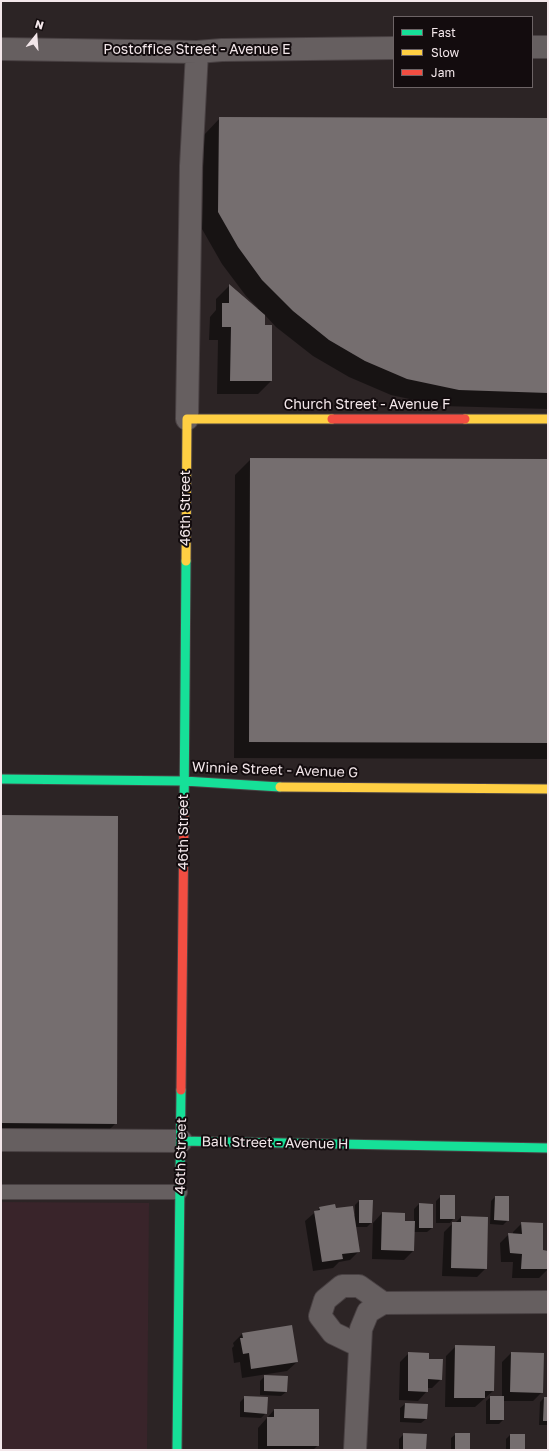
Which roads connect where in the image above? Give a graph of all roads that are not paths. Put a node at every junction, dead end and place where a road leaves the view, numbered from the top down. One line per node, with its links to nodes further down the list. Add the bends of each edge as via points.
1 (533, 47): 2 (street)
2 (548, 47)
3 (1, 48): 5 (street, Postoffice Street - Avenue E)
4 (393, 48): 5 (street, Postoffice Street - Avenue E)
5 (197, 52): 6 (street, 46th Street, via 187,340)
6 (187, 419): 7 (street, Church Street - Avenue F); 9 (street, 46th Street)
7 (548, 419)
8 (1, 779): 9 (street, Winnie Street - Avenue G)
9 (184, 781): 10 (street, Winnie Street - Avenue G, via 286,787); 12 (street, 46th Street)
10 (548, 789)
11 (1, 1140): 12 (street, Ball Street - Avenue H)
12 (181, 1141): 13 (street, Ball Street - Avenue H); 15 (street, 46th Street)
13 (548, 1148)
14 (1, 1192): 15 (lane)
15 (180, 1192): 19 (street, 46th Street)
16 (548, 1302): 17 (street)
17 (375, 1307): 18 (street, via 361,1329); 18 (street, via 359,1286 342,1286 325,1300 320,1316 333,1333)
18 (360, 1346): 20 (street)
19 (177, 1450)
20 (355, 1450)

